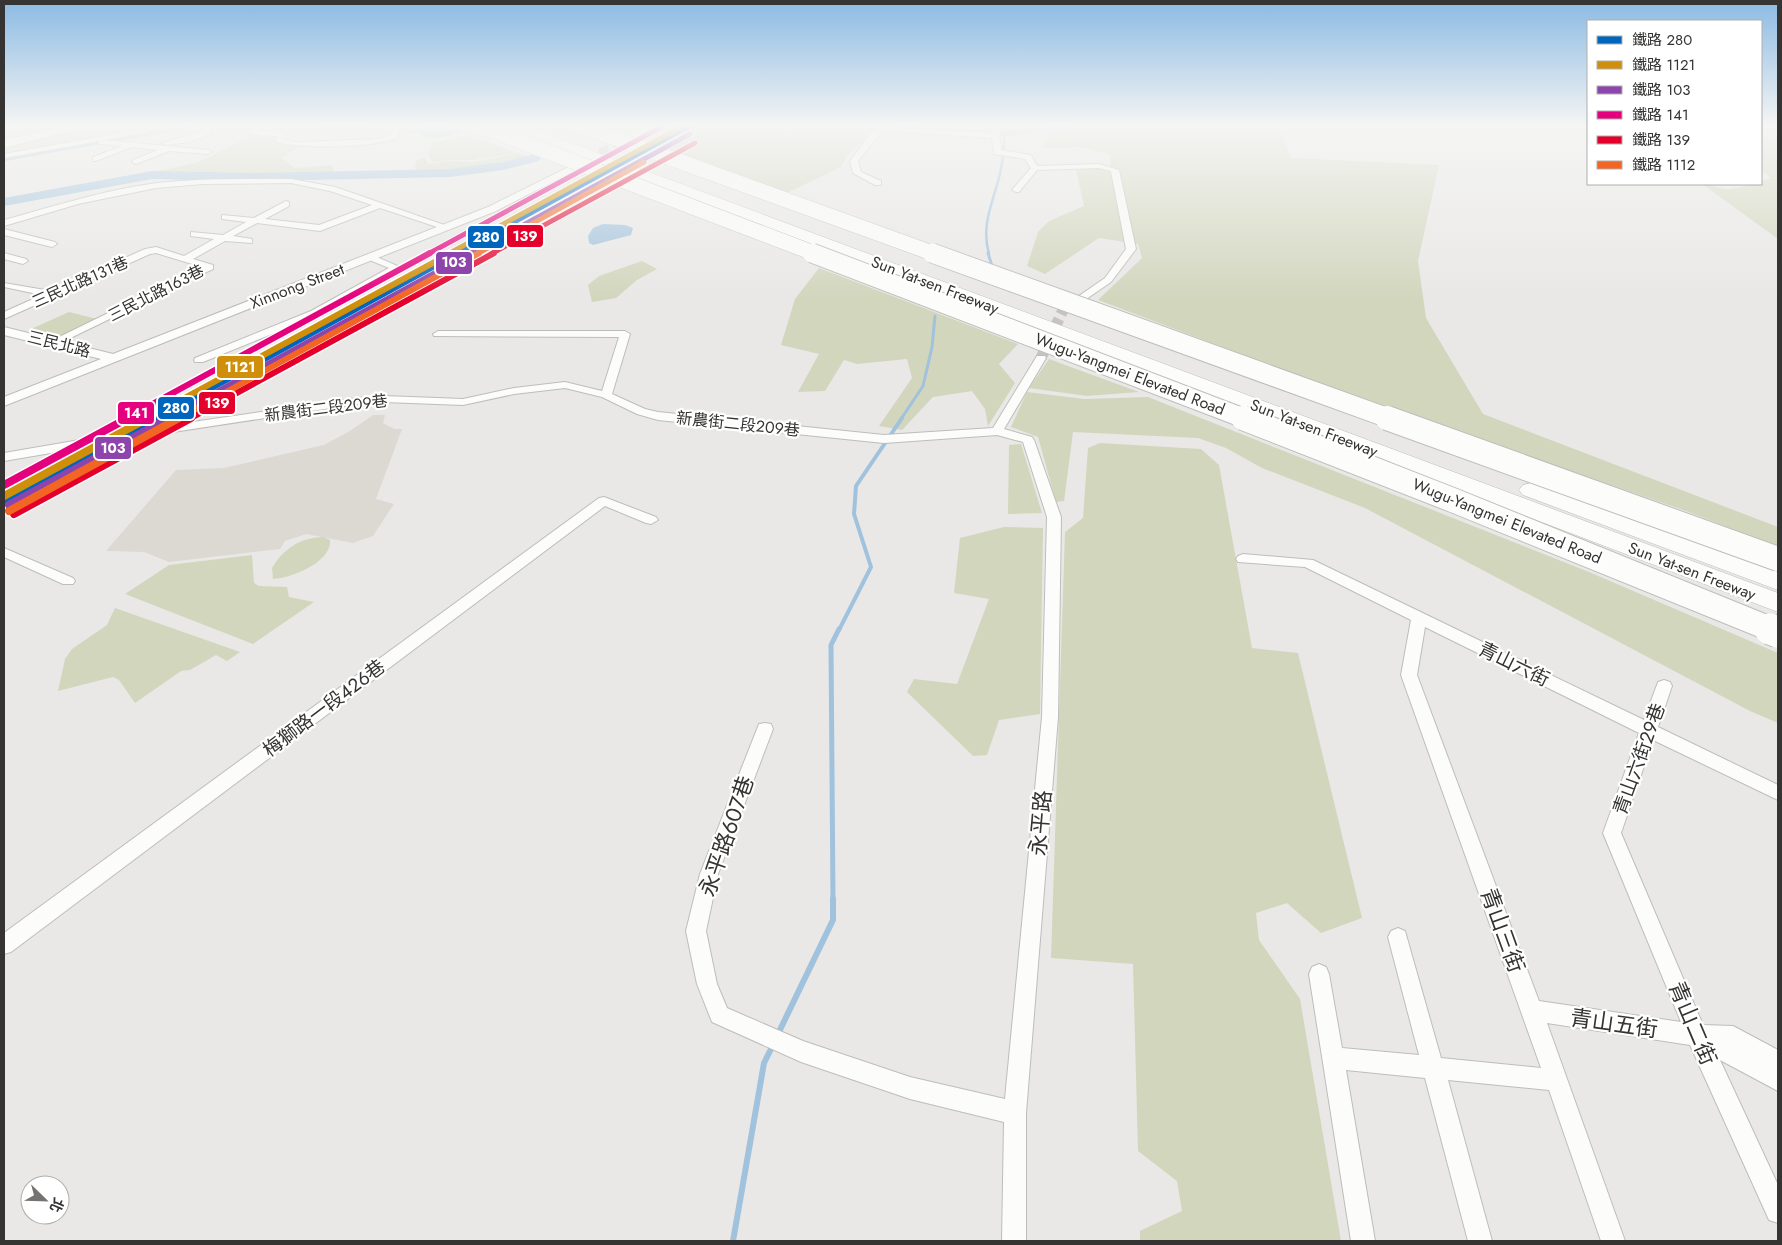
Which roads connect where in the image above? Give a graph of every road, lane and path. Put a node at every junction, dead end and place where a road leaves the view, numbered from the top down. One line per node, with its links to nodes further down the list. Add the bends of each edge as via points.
1 (175, 183): 15 (street, via 124,191)
2 (306, 183): 12 (street)
3 (543, 183): 18 (street, Xinnong Street, via 492,209)
4 (632, 183): 53 (highway, Wugu-Yangmei Elevated Road, bridge, via 1278,431 1591,554)
5 (687, 183): 51 (highway, Sun Yat-sen Freeway)
6 (694, 183): 49 (highway, Sun Yat-sen Freeway)
7 (742, 183): 48 (highway, bridge)
8 (1022, 183): 10 (street)
9 (1118, 183): 31 (street, via 1131,250 1108,280)
10 (1016, 190)
11 (286, 204): 16 (street)
12 (380, 205): 16 (street, via 320,228); 18 (street)
13 (4, 215): 15 (street)
14 (225, 217): 16 (street)
15 (15, 219): 17 (street)
16 (258, 220): 21 (street)
17 (4, 223)
18 (446, 227): 25 (street, Xinnong Street)
19 (4, 232): 23 (street)
20 (194, 234): 21 (street)
21 (226, 237): 22 (street); 27 (street)
22 (249, 241)
23 (52, 244)
24 (156, 250): 27 (street, 三民北路163巷); 30 (street, 三民北路131巷)
25 (370, 257): 36 (street, Xinnong Street); 38 (street, via 397,268 316,312)
26 (7, 259): 28 (street)
27 (184, 259): 35 (street, 三民北路163巷, via 210,267)
28 (23, 261)
29 (6, 285): 30 (street)
30 (52, 294): 32 (street, 三民北路131巷)
31 (1078, 300)
32 (4, 316)
33 (4, 331): 35 (street, 三民北路)
34 (438, 334): 39 (street, via 625,334)
35 (54, 342): 36 (street, 三民北路)
36 (113, 358): 40 (street, Xinnong Street)
37 (1042, 358): 41 (street)
38 (199, 360)
39 (606, 395): 41 (street, 新農街二段209巷, via 641,412 658,416 884,439); 42 (street, 新農街二段209巷, via 565,385 463,402 357,401)
40 (4, 402)
41 (997, 431): 69 (street, 永平路, via 1028,440 1054,522 1050,717)
42 (138, 434): 43 (street, 新農街二段209巷); 44 (street)
43 (4, 457)
44 (4, 507)
45 (651, 520): 60 (street, 梅獅路一段426巷, via 604,501)
46 (4, 552): 50 (street)
47 (1243, 559): 52 (street, 青山六街, via 1308,563)
48 (1778, 559)
49 (1778, 580)
50 (68, 581)
51 (1778, 605)
52 (1419, 617): 56 (street, 青山六街); 62 (street, 青山三街, via 1410,675)
53 (1778, 632)
54 (1664, 686): 56 (street, 青山六街29巷)
55 (765, 729): 69 (street, 永平路607巷, via 709,874 696,930 707,984 719,1015 788,1045 910,1088)
56 (1650, 731): 57 (street, 青山六街); 58 (street, 青山六街29巷)
57 (1778, 793)
58 (1612, 833): 63 (street, 青山二街)
59 (1398, 937): 66 (street)
60 (4, 945)
61 (1319, 974): 64 (street)
62 (1532, 1010): 63 (street, 青山五街); 67 (street, 青山三街)
63 (1696, 1035): 65 (street, 青山五街, via 1733,1037); 68 (street, 青山五街); 70 (street, 青山二街)
64 (1334, 1058): 66 (street); 72 (street)
65 (1778, 1062)
66 (1434, 1067): 67 (street); 73 (street)
67 (1555, 1080): 74 (street, 青山三街)
68 (1778, 1080)
69 (1015, 1113): 71 (street, 永平路)
70 (1778, 1211)
71 (1014, 1241)
72 (1364, 1241)
73 (1480, 1241)
74 (1613, 1241)

